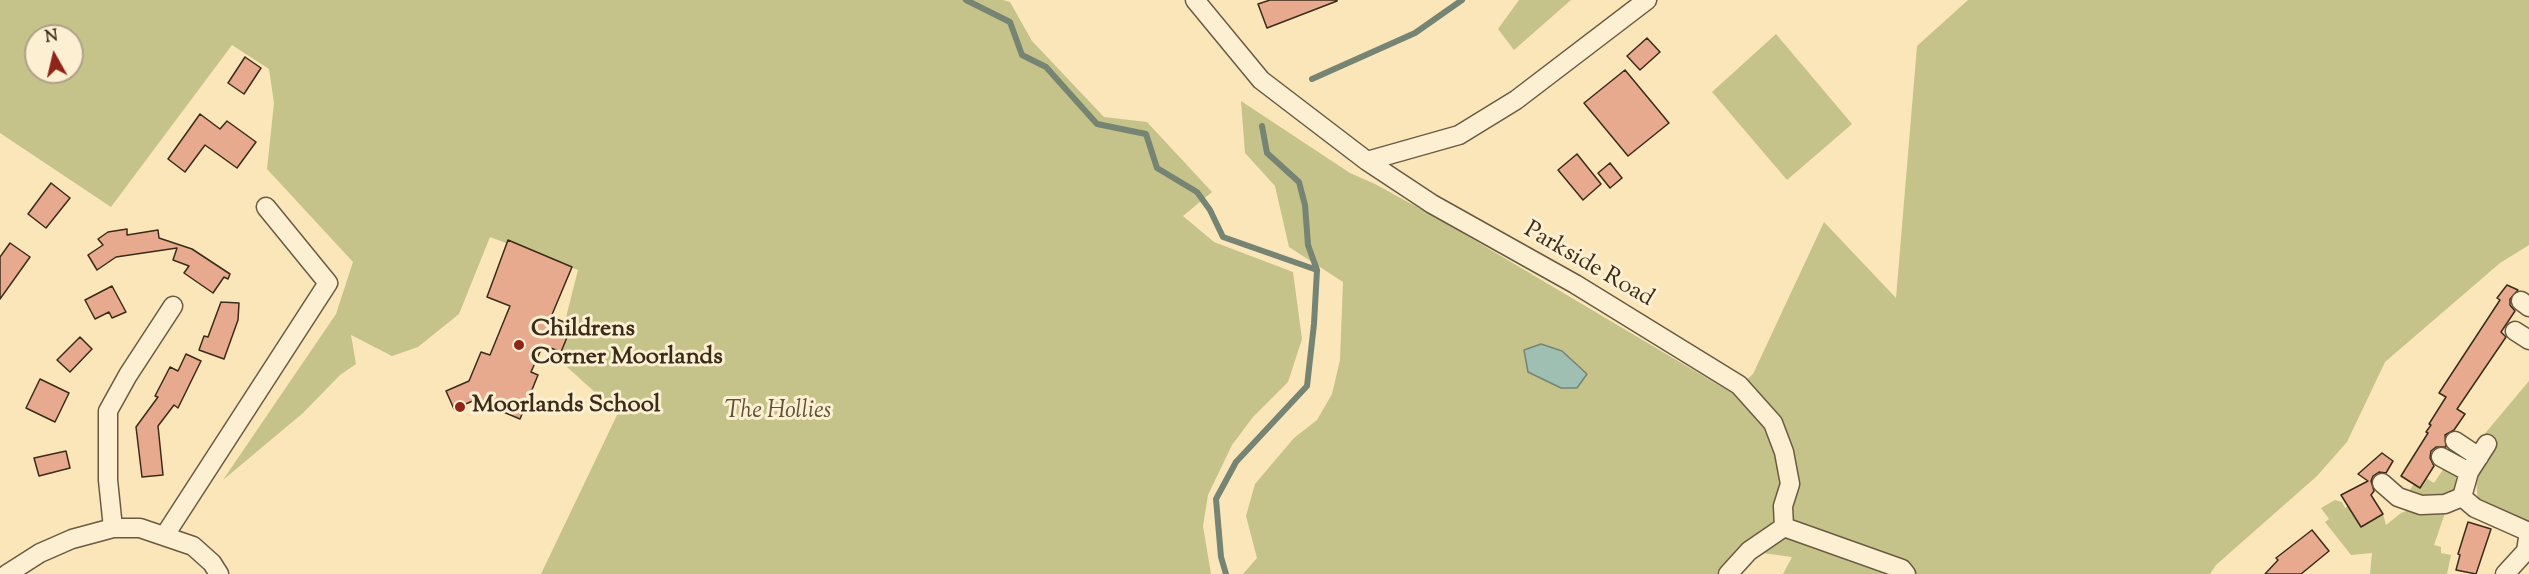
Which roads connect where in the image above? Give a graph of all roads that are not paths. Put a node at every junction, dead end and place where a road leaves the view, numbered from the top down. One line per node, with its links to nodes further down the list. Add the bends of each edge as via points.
1 (1195, 0): 3 (street, Parkside Road, via 1261,80)
2 (1647, 0): 3 (street, via 1516,100 1460,135)
3 (1367, 161): 13 (street, Parkside Road, via 1432,204 1575,284 1739,385 1773,423 1784,452 1790,484 1783,506)
4 (266, 207): 16 (street, via 328,283)
5 (173, 306): 14 (street, via 108,411)
6 (2455, 441): 8 (street)
7 (2441, 457): 8 (street)
8 (2478, 458): 10 (street)
9 (2382, 483): 11 (street)
10 (2462, 497): 11 (street, via 2445,504 2421,505); 15 (street, via 2475,508)
11 (2407, 500): 12 (street)
12 (2391, 510)
13 (1784, 527): 19 (street, via 1749,551); 20 (street, via 1902,569)
14 (113, 528): 16 (street, via 140,528); 17 (street, via 72,539)
15 (2529, 532): 21 (street, via 2526,551)
16 (165, 535): 18 (street, via 193,546)
17 (7, 574)
18 (219, 574)
19 (1728, 574)
20 (1906, 574)
21 (2505, 574)

